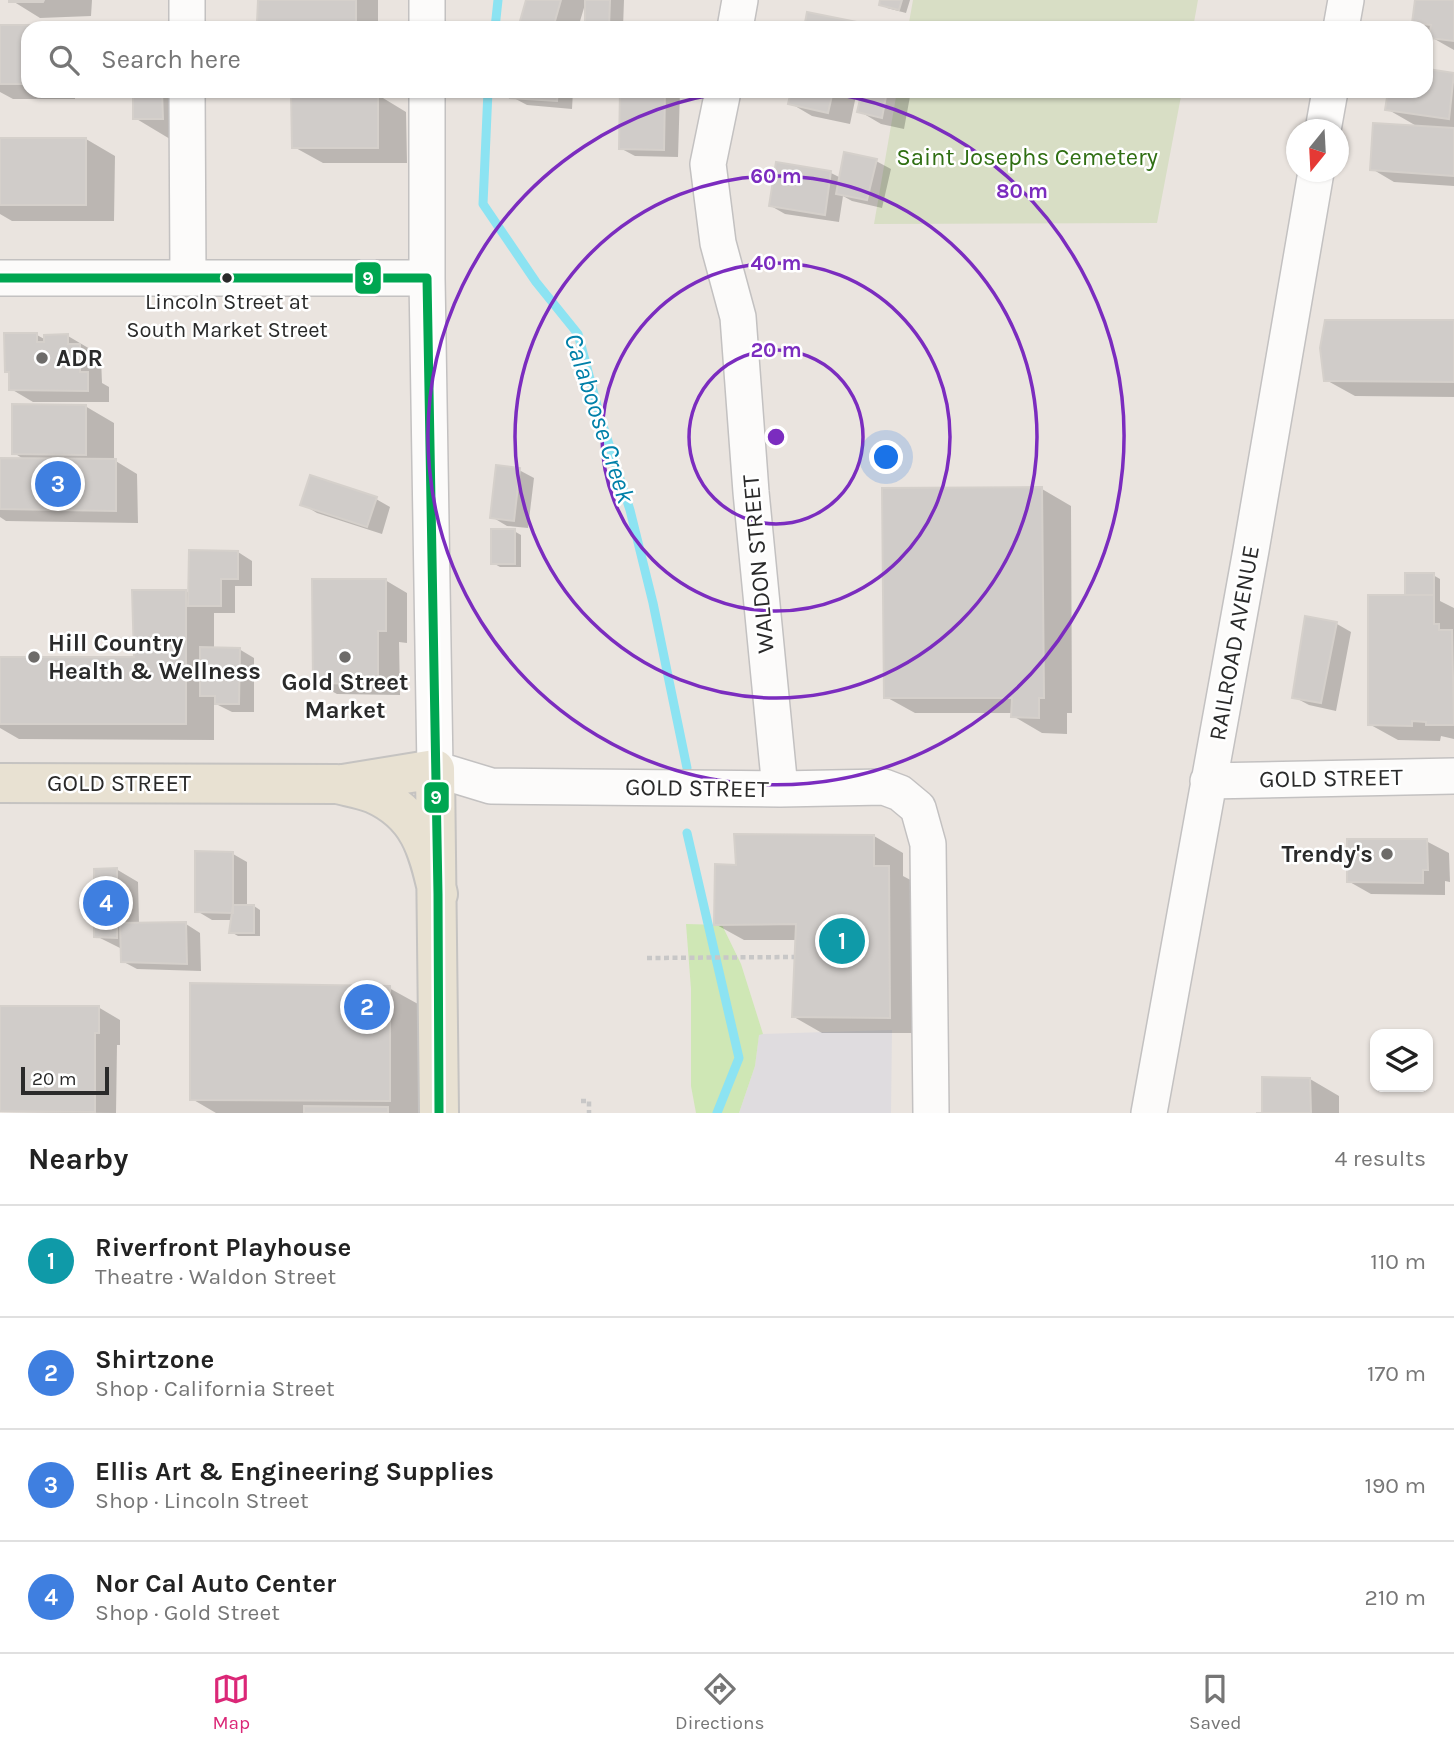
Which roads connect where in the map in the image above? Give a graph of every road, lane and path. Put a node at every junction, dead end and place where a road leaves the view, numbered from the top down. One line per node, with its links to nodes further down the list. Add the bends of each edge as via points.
1 (187, 0): 5 (street)
2 (427, 0): 6 (street)
3 (740, 0): 7 (street)
4 (1346, 0): 8 (street)
5 (187, 21)
6 (427, 21)
7 (736, 21)
8 (1342, 21)
9 (187, 98): 15 (street)
10 (427, 98): 17 (street)
11 (722, 98): 23 (street, WALDON STREET, via 708,164 718,243 738,317)
12 (1329, 98): 13 (street)
13 (1325, 119)
14 (1313, 182): 20 (street, RAILROAD AVENUE)
15 (188, 276): 16 (street); 17 (street)
16 (0, 278)
17 (427, 278): 18 (street)
18 (435, 769): 22 (main road); 23 (street, GOLD STREET, via 491,786); 24 (main road)
19 (1454, 776): 20 (street, GOLD STREET)
20 (1208, 780): 31 (street, RAILROAD AVENUE)
21 (0, 783): 22 (main road, GOLD STREET)
22 (337, 784): 24 (main road, GOLD STREET, via 373,794 401,811 420,833)
23 (780, 789): 30 (street, GOLD STREET, via 884,787 918,808 928,844)
24 (438, 894): 28 (main road)
25 (794, 957): 26 (path)
26 (647, 958)
27 (581, 1101): 29 (path, via 589,1101)
28 (439, 1113)
29 (589, 1113)
30 (931, 1113)
31 (1149, 1113)

